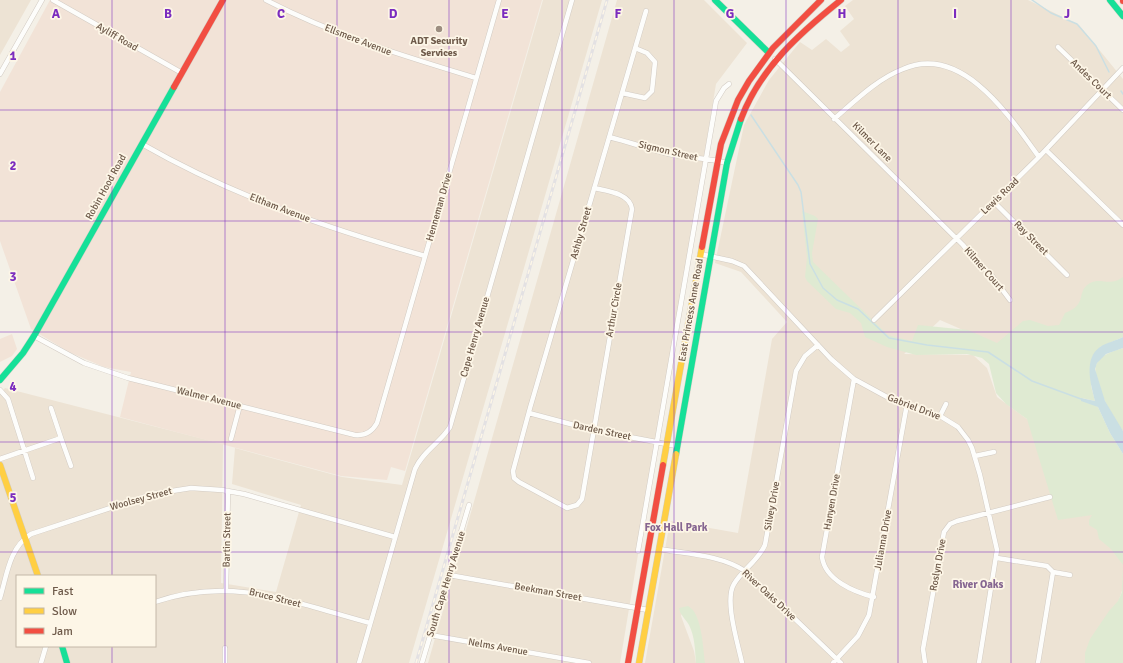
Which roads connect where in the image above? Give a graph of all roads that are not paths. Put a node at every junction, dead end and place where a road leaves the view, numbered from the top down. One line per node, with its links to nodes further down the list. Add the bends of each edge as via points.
1 (42, 0): 23 (street)
2 (54, 0): 22 (street, Ayliff Road)
3 (223, 0): 22 (main road, Robin Hood Road)
4 (266, 0): 24 (street, Ellsmere Avenue, via 354,39)
5 (499, 0): 24 (street, Henneman Drive)
6 (572, 0): 79 (street, Cape Henry Avenue, via 450,427 418,462)
7 (715, 0): 18 (main road)
8 (821, 0): 15 (main road, East Princess Anne Road)
9 (841, 0): 19 (main road, East Princess Anne Road)
10 (1104, 0): 12 (main road)
11 (1110, 0): 12 (main road)
12 (1118, 10): 14 (main road)
13 (646, 11): 17 (street, Ashby Street)
14 (1123, 16)
15 (778, 40): 18 (main road, East Princess Anne Road); 19 (main road)
16 (1058, 47): 26 (street, Andes Court)
17 (635, 48): 27 (street, Ashby Street); 27 (street, via 650,55 654,62 652,91 645,98)
18 (768, 52): 19 (main road); 20 (main road, East Princess Anne Road)
19 (773, 57): 20 (main road); 29 (street, Kilmer Lane); 36 (main road, East Princess Anne Road, via 743,110)
20 (758, 64): 35 (main road, East Princess Anne Road, via 732,113)
21 (1123, 68): 26 (street, Lewis Road)
22 (182, 73): 31 (main road, Robin Hood Road)
23 (0, 74)
24 (476, 78): 42 (street, Henneman Drive)
25 (730, 84): 34 (street, via 724,88 716,102)
26 (1103, 90): 28 (street, Andes Court); 32 (street, Lewis Road)
27 (622, 93): 30 (street, Ashby Street)
28 (1123, 110)
29 (834, 119): 33 (street, via 893,73 918,64 939,65 962,73 988,94); 40 (street, Kilmer Lane)
30 (609, 137): 34 (street, Sigmon Street, via 669,154); 37 (street, Ashby Street)
31 (142, 144): 42 (street, Eltham Avenue, via 209,179 293,215); 47 (main road, Robin Hood Road)
32 (1046, 150): 33 (street, Lewis Road); 39 (street)
33 (1039, 157): 38 (street, Lewis Road)
34 (706, 158): 35 (street, Sigmon Street); 64 (street)
35 (717, 161): 36 (street, Sigmon Street); 41 (main road, East Princess Anne Road)
36 (727, 163): 43 (main road, East Princess Anne Road)
37 (594, 188): 58 (street, Ashby Street); 61 (street, Arthur Circle, via 624,196 630,201 632,209)
38 (994, 202): 40 (street, Lewis Road); 44 (street, Ray Street)
39 (1123, 225)
40 (955, 239): 45 (street, Kilmer Court, via 989,272); 46 (street, Lewis Road)
41 (700, 254): 43 (street, Gabriel Drive); 65 (main road, East Princess Anne Road)
42 (425, 256): 59 (street, Henneman Drive)
43 (710, 256): 48 (street, Gabriel Drive, via 744,266); 66 (main road, East Princess Anne Road)
44 (1067, 275)
45 (1010, 300)
46 (874, 320)
47 (34, 336): 49 (main road, Robin Hood Road); 56 (street, Walmer Avenue, via 67,355 106,371)
48 (818, 345): 51 (street, Gabriel Drive); 84 (street, Silvey Drive, via 806,356 796,371 767,538 762,552)
49 (14, 363): 50 (main road); 52 (main road, Robin Hood Road)
50 (0, 373)
51 (854, 379): 54 (street, Gabriel Drive, via 874,391); 90 (street, Hanyen Drive, via 822,557 825,567 843,584)
52 (0, 380)
53 (0, 390): 67 (street, via 8,399)
54 (907, 404): 60 (street, Gabriel Drive); 90 (street, Julianna Drive)
55 (946, 404): 60 (street)
56 (240, 405): 59 (street, Walmer Avenue, via 355,435 364,435 371,431 377,423); 63 (street)
57 (51, 408): 62 (street)
58 (529, 413): 61 (street, Darden Street); 70 (street, Ashby Street, via 513,471 517,481 567,508 577,505 582,499)
59 (379, 414)
60 (940, 416): 69 (street, Gabriel Drive, via 963,433)
61 (592, 430): 64 (street, Darden Street); 70 (street, Arthur Circle)
62 (61, 438): 67 (street); 73 (street)
63 (231, 439)
64 (657, 442): 65 (street, Darden Street); 82 (street)
65 (667, 444): 66 (street, Darden Street); 93 (main road, East Princess Anne Road)
66 (677, 446): 81 (main road, East Princess Anne Road)
67 (25, 451): 71 (street); 74 (street)
68 (994, 452): 69 (street)
69 (975, 456): 78 (street, Gabriel Drive)
70 (588, 458)
71 (0, 459)
72 (0, 465): 80 (main road)
73 (71, 466)
74 (33, 478)
75 (228, 491): 79 (street, Woolsey Street); 80 (street, Woolsey Street, via 191,488 160,492 30,534); 89 (street, Bartin Street)
76 (1050, 497): 78 (street, Roslyn Drive)
77 (469, 505): 87 (street, South Cape Henry Avenue)
78 (989, 513): 83 (street, Gabriel Drive); 111 (street, Roslyn Drive, via 954,522 946,527 923,649)
79 (395, 537): 95 (street, Cape Henry Avenue)
80 (25, 538): 86 (main road); 91 (street, Woolsey Street, via 18,544 13,555)
81 (659, 549): 84 (street, River Oaks Drive, via 722,560 736,565); 94 (main road, East Princess Anne Road)
82 (638, 551)
83 (997, 558): 85 (street, via 1047,566); 112 (street, Gabriel Drive)
84 (745, 572): 100 (street, River Oaks Drive); 109 (street, Silvey Drive, via 735,582 730,596)
85 (1054, 572): 88 (street); 113 (street)
86 (38, 575)
87 (449, 575): 93 (street, Beekman Street); 96 (street, South Cape Henry Avenue)
88 (1070, 575)
89 (226, 590): 92 (street, Bruce Street, via 187,593); 95 (street, Bruce Street, via 275,597)
90 (874, 597): 100 (street, Julianna Drive, via 870,615 862,630)
91 (0, 598)
92 (156, 602)
93 (638, 608): 94 (street, Beekman Street); 107 (main road, East Princess Anne Road)
94 (648, 610): 108 (main road, East Princess Anne Road)
95 (370, 623): 104 (street, Cape Henry Avenue)
96 (430, 635): 105 (street, South Cape Henry Avenue); 106 (street, Nelms Avenue)
97 (46, 647): 101 (street)
98 (62, 647): 102 (main road)
99 (225, 648): 103 (street)
100 (835, 661): 110 (street, River Oaks Drive)
101 (41, 663)
102 (67, 663)
103 (225, 663)
104 (359, 663)
105 (422, 663)
106 (589, 663)
107 (628, 663)
108 (639, 663)
109 (742, 663)
110 (840, 663)
111 (925, 663)
112 (980, 663)
113 (1038, 663)

